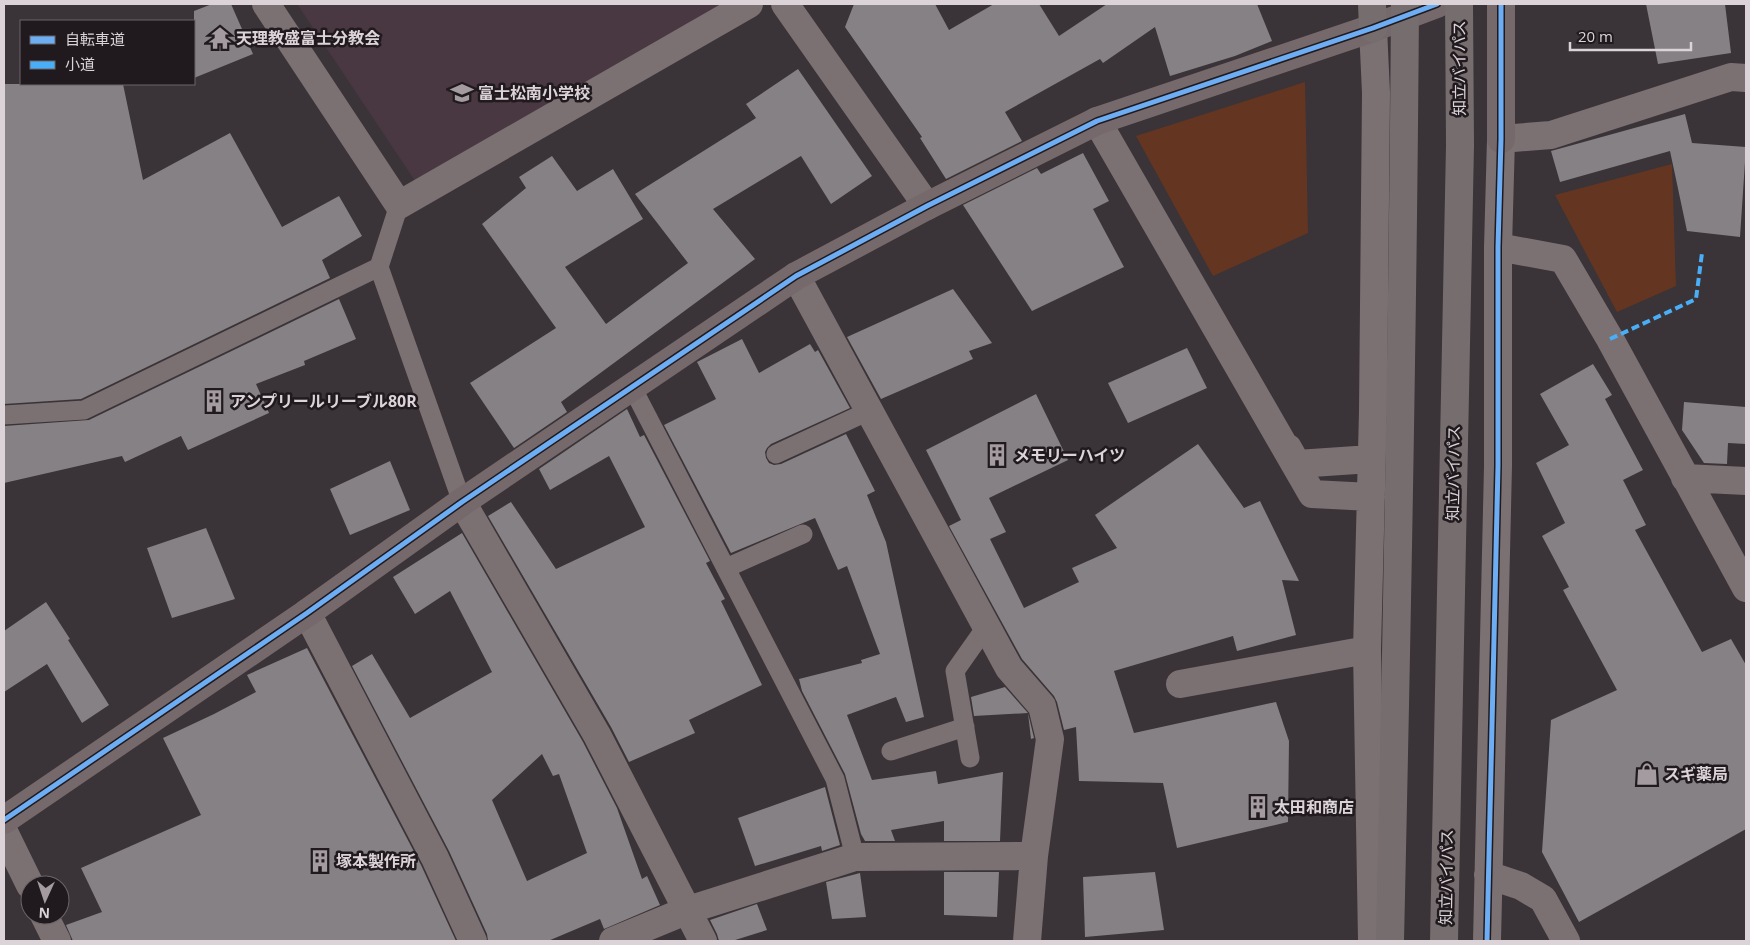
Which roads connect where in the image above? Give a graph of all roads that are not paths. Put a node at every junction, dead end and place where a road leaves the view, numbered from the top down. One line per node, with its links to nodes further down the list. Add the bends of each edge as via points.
1 (266, 4): 12 (street)
2 (749, 4): 12 (street)
3 (785, 4): 13 (street)
4 (1405, 4): 50 (highway, bridge)
5 (1437, 4): 8 (street)
6 (1459, 4): 51 (highway, 知立バイパス, via 1460,154)
7 (1501, 4): 11 (street)
8 (1373, 16): 10 (street); 21 (street, via 1376,103)
9 (1746, 78): 11 (street, via 1731,77 1551,135)
10 (1097, 122): 13 (street); 21 (street, via 1297,464); 24 (street, via 1312,494)
11 (1501, 139): 14 (street)
12 (399, 205): 15 (lane)
13 (927, 206): 16 (street)
14 (1498, 247): 22 (street, via 1563,259); 41 (street, via 1498,476)
15 (379, 267): 19 (lane, via 84,410); 25 (lane)
16 (796, 276): 17 (street); 18 (street)
17 (632, 387): 25 (street); 27 (lane)
18 (869, 411): 20 (lane); 30 (street)
19 (4, 415)
20 (776, 454)
21 (1371, 459): 24 (street)
22 (1685, 478): 23 (street); 28 (street)
23 (1746, 481)
24 (1371, 497): 31 (street)
25 (462, 502): 29 (street); 42 (street, via 597,736)
26 (803, 534): 27 (lane)
27 (726, 568): 39 (lane, via 835,779)
28 (1746, 588)
29 (307, 613): 36 (street); 45 (street, via 435,858)
30 (986, 627): 33 (lane, via 955,671); 38 (street, via 1009,668 1042,706 1050,739)
31 (1367, 650): 32 (street); 49 (street)
32 (1180, 684)
33 (965, 727): 34 (lane); 35 (lane)
34 (891, 751)
35 (970, 758)
36 (4, 820)
37 (4, 832): 40 (street)
38 (1034, 856): 39 (street); 48 (street)
39 (855, 857): 42 (street)
40 (25, 875)
41 (1488, 875): 52 (street); 53 (street, via 1521,886 1543,899)
42 (688, 910): 46 (street); 47 (street)
43 (49, 925): 44 (street)
44 (57, 941)
45 (473, 941)
46 (613, 941)
47 (702, 941)
48 (1027, 941)
49 (1372, 941)
50 (1390, 941)
51 (1444, 941)
52 (1487, 941)
53 (1566, 941)

